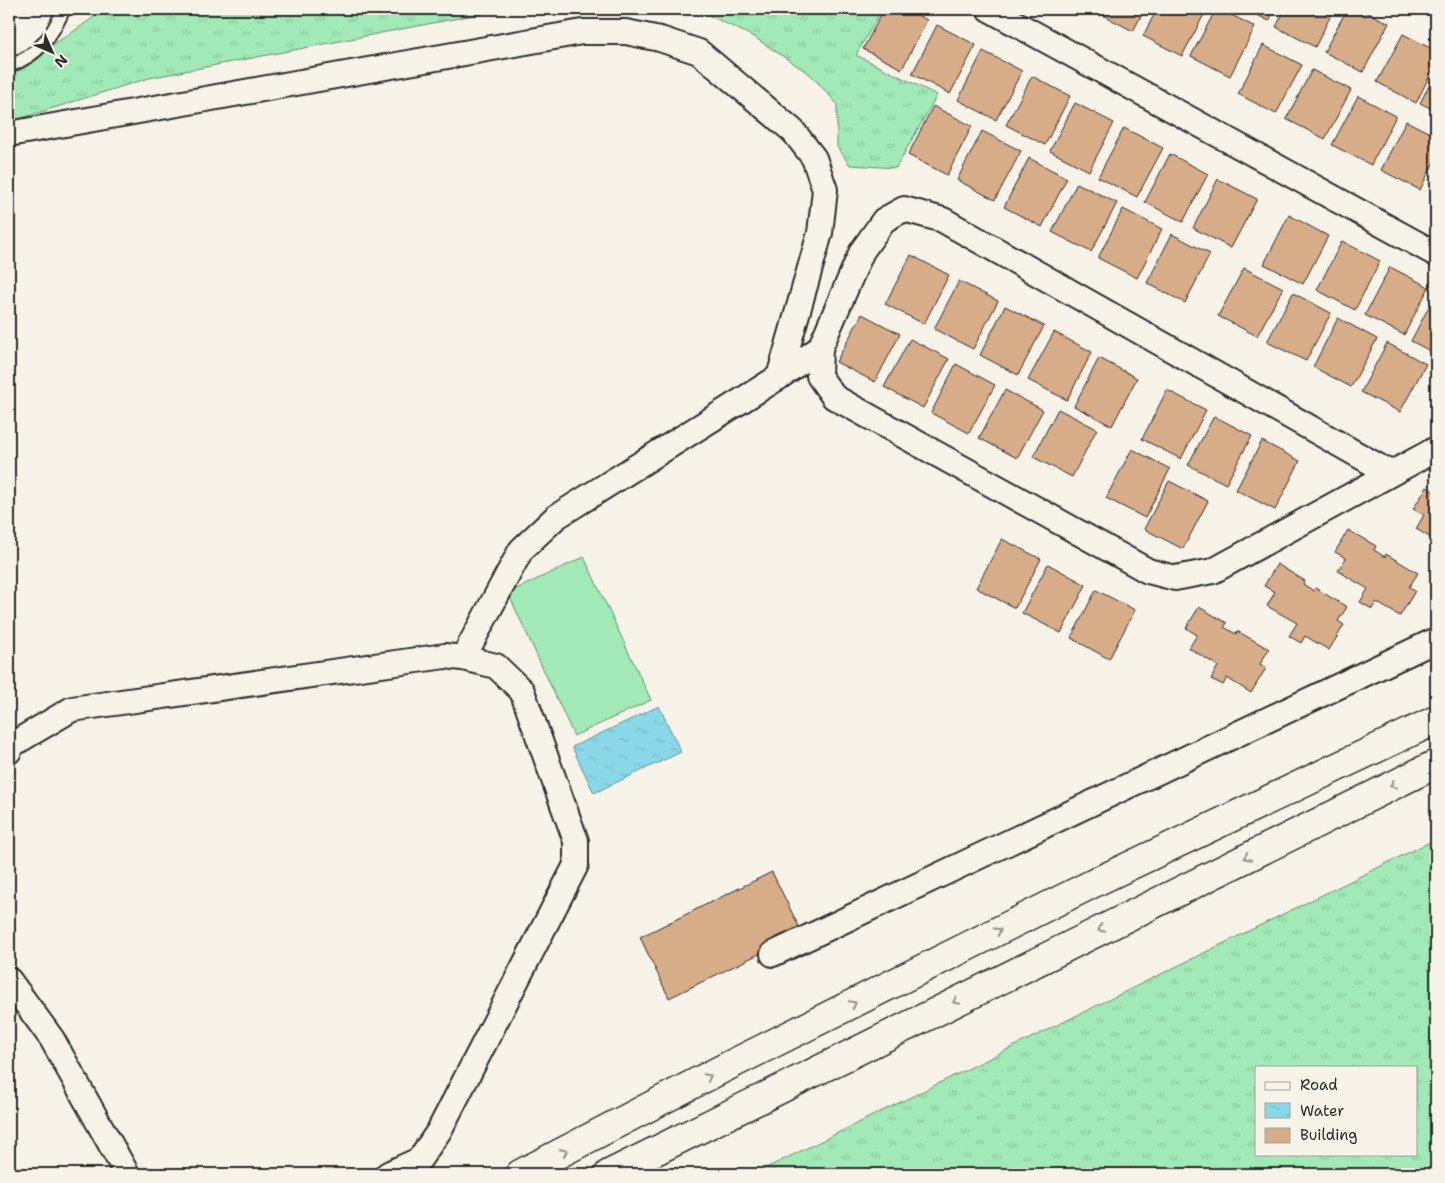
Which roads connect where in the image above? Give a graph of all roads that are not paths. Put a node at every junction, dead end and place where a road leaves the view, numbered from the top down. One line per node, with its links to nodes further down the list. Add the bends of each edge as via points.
1 (64, 9): 3 (lane, via 53,34 25,60)
2 (989, 9): 5 (street)
3 (9, 66)
4 (9, 134): 7 (street, via 582,32 626,32 660,39 699,52 793,131 814,158 820,174 825,190 820,233)
5 (1436, 254)
6 (820, 348): 7 (street); 9 (street, via 820,376 834,397 1148,571 1175,578 1214,571); 9 (street, via 862,251 884,220 904,209 943,220)
7 (779, 377): 11 (street, via 556,517 521,550)
8 (1436, 449): 9 (street)
9 (1390, 473)
10 (1436, 640): 15 (street)
11 (463, 658): 13 (street, via 445,656 72,709 13,744); 18 (street, via 496,666 522,691 576,841 576,865 439,1131 419,1160)
12 (1436, 720): 19 (street, one-way to 12, via 1091,884)
13 (9, 750)
14 (1436, 764): 20 (street, one-way to 20)
15 (772, 954)
16 (9, 980): 17 (street, via 52,1039)
17 (127, 1174)
18 (388, 1174)
19 (520, 1174)
20 (609, 1174)

